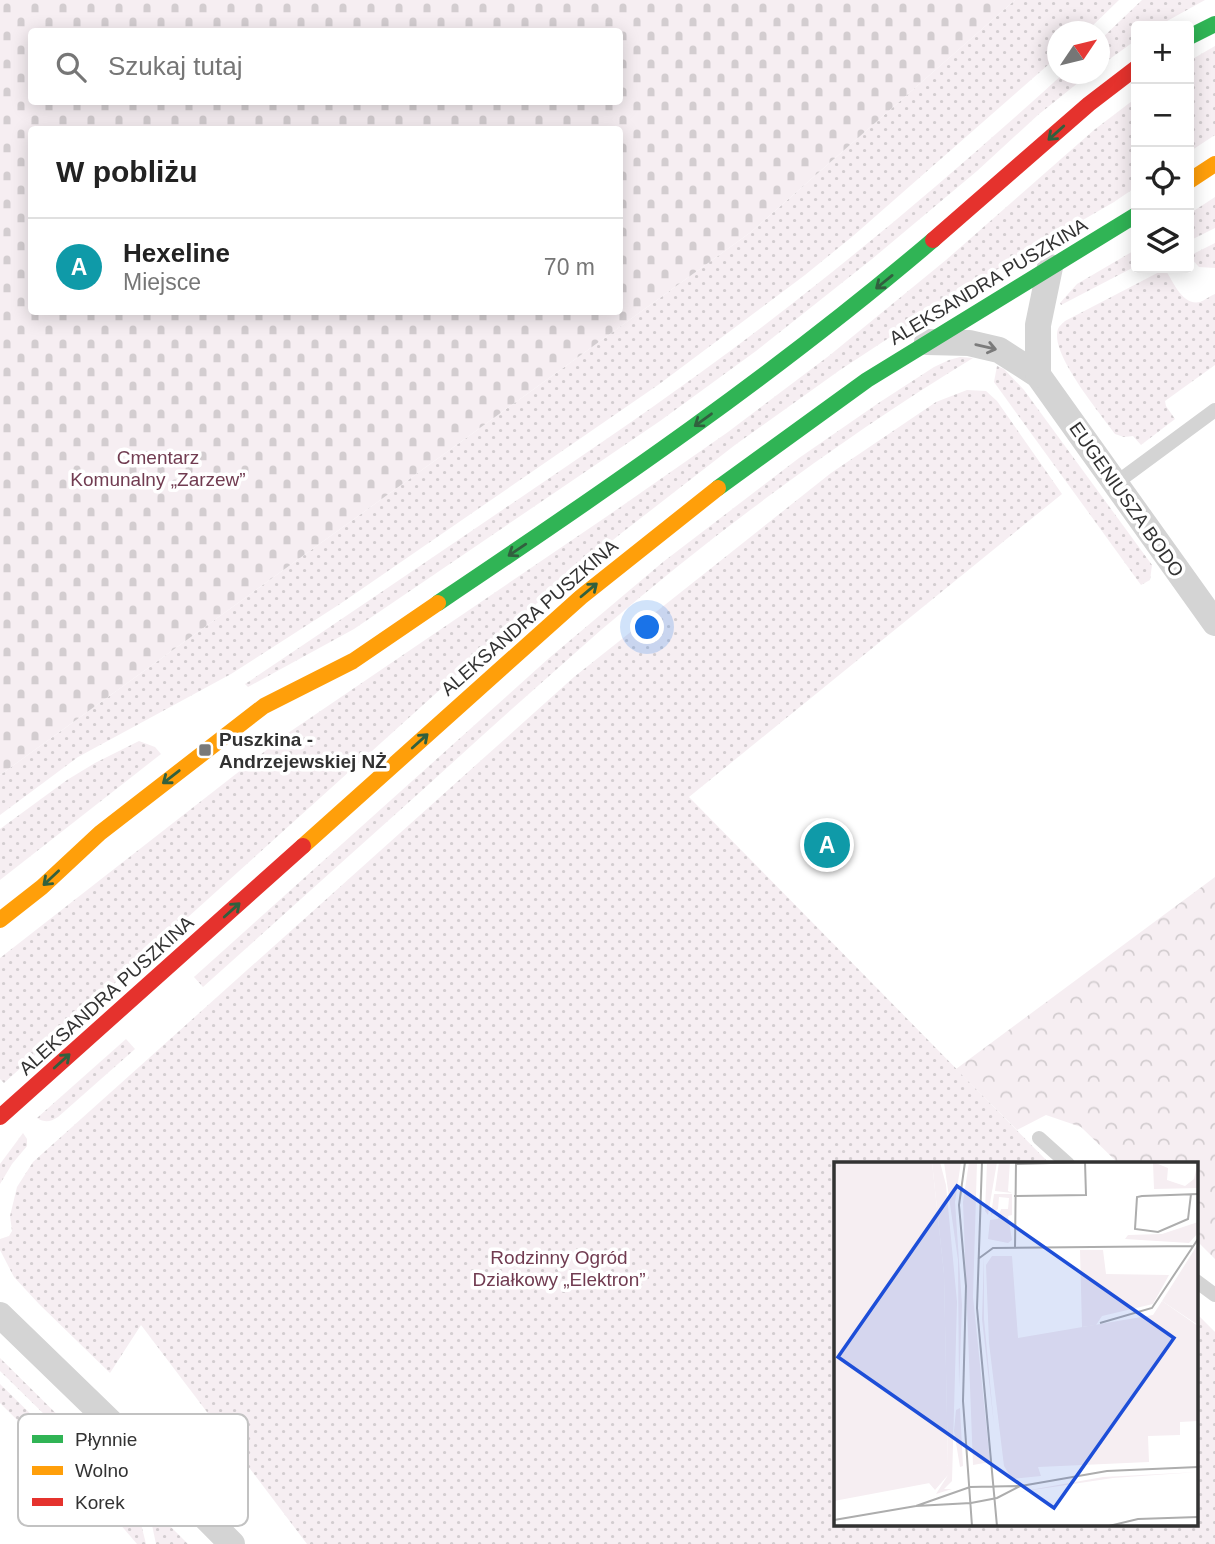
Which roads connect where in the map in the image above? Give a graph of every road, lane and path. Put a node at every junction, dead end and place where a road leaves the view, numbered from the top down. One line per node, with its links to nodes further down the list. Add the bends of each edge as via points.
1 (1215, 23): 2 (main road)
2 (1194, 34)
3 (1131, 72): 13 (main road, one-way to 13, via 892,275 765,375 610,488 352,661 264,706 100,833)
4 (1215, 164): 5 (main road)
5 (1194, 178)
6 (1131, 218): 7 (main road, ALEKSANDRA PUSZKINA)
7 (1050, 267): 8 (main road, ALEKSANDRA PUSZKINA); 9 (street, via 1038,325)
8 (927, 342): 9 (street, EUGENIUSZA BODO, one-way to 9, via 969,343 999,350); 14 (main road, ALEKSANDRA PUSZKINA, one-way to 8, via 581,597 698,502)
9 (1038, 375): 11 (street, EUGENIUSZA BODO)
10 (1215, 410): 11 (lane)
11 (1116, 483): 12 (street, EUGENIUSZA BODO)
12 (1215, 623)
13 (0, 919)
14 (0, 1117)
15 (1040, 1138): 16 (lane)
16 (1066, 1162)
17 (1198, 1282): 18 (lane)
18 (1215, 1295)
19 (0, 1315): 20 (street)
20 (102, 1414)
21 (214, 1526): 22 (street)
22 (232, 1544)

